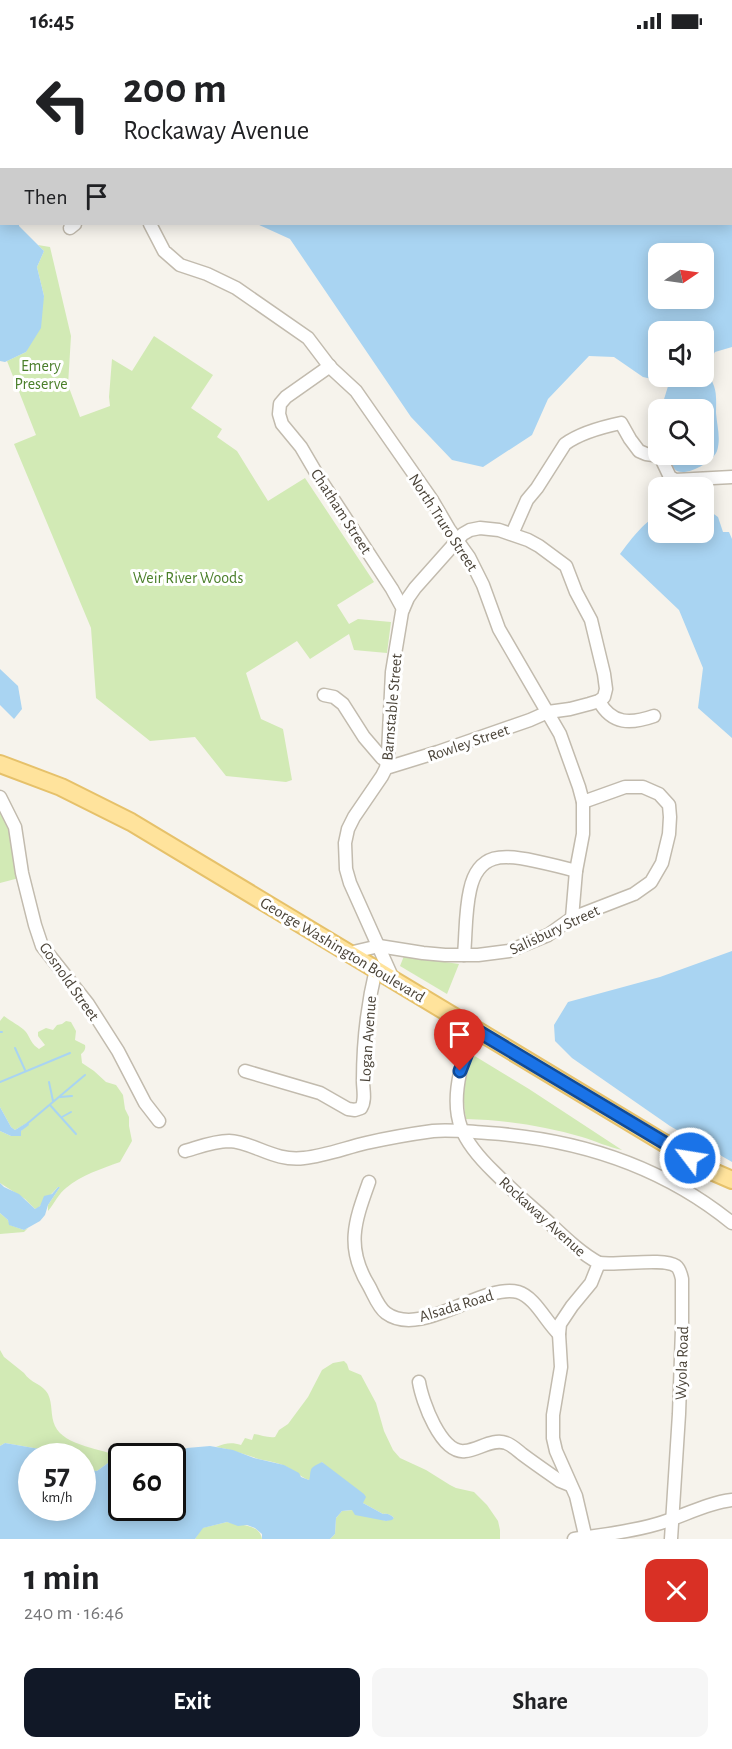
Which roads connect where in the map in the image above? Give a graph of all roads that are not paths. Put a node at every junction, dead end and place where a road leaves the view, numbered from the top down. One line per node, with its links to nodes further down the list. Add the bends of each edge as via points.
1 (151, 225): 2 (street, North Truro Street, via 164,251 180,266 236,288 283,319 308,338)
2 (330, 366): 5 (street, North Truro Street, via 356,391); 6 (street, Chatham Street, via 280,404 282,424 302,447)
3 (731, 477): 4 (street, via 675,480 658,455 639,451 621,423 585,433 564,444 527,500)
4 (512, 534): 5 (street, via 480,528 470,530); 8 (street, via 539,546 566,566 591,620 606,689)
5 (457, 541): 6 (street, Barnstable Street, via 420,581); 9 (street, North Truro Street, via 480,578 499,629)
6 (403, 609): 11 (street, Barnstable Street, via 392,672)
7 (324, 695): 11 (street, via 340,700)
8 (599, 701): 9 (street, Rowley Street); 10 (street, via 604,711 620,721)
9 (548, 712): 11 (street, Rowley Street, via 459,745); 14 (street, North Truro Street, via 570,757)
10 (654, 716)
11 (387, 764): 17 (street, Barnstable Street, via 354,817 344,849 350,883)
12 (1, 767): 18 (main road, George Washington Boulevard, via 61,788 131,822)
13 (0, 796): 24 (street, Gosnold Street, via 15,827 22,873 42,946 88,1004)
14 (583, 802): 15 (street, North Truro Street, via 583,834); 16 (street, Salisbury Street, via 625,787 643,787 659,794 669,805 669,834 662,863 651,882 634,894)
15 (576, 871): 16 (street, North Truro Street); 19 (street, via 506,856 488,860 474,876 470,889)
16 (572, 918): 19 (street, Salisbury Street, via 548,935 509,951)
17 (379, 946): 18 (street, Salisbury Street); 19 (street, Salisbury Street); 21 (street, Barnstable Street)
18 (350, 953): 20 (main road, George Washington Boulevard)
19 (464, 955)
20 (376, 969): 21 (main road, George Washington Boulevard); 23 (street, Logan Avenue, via 368,1003 361,1108 348,1109 316,1092)
21 (393, 979): 22 (main road, George Washington Boulevard)
22 (476, 1030): 25 (street, Rockaway Avenue, via 458,1084 456,1099); 27 (main road, George Washington Boulevard)
23 (245, 1071)
24 (159, 1121)
25 (462, 1131): 26 (street, via 398,1137 305,1158 289,1159 229,1141); 31 (street, via 539,1138 627,1162 670,1181); 32 (street, Rockaway Avenue, via 478,1157 571,1243)
26 (185, 1151)
27 (709, 1170): 28 (main road, George Washington Boulevard); 30 (main road, George Washington Boulevard)
28 (732, 1180)
29 (369, 1182): 33 (street, Alsada Road, via 354,1230 357,1262 388,1314 418,1318 495,1293 519,1292 533,1302)
30 (732, 1187)
31 (732, 1223)
32 (599, 1263): 33 (street, Rockaway Avenue, via 591,1283 560,1324); 37 (street, Wyola Road, via 665,1263 680,1271 682,1329)
33 (559, 1334): 35 (street, Rockaway Avenue, via 561,1367 553,1438)
34 (419, 1382): 35 (street, via 430,1416 452,1448 466,1451 506,1443)
35 (570, 1485): 38 (street, Rockaway Avenue, via 576,1497)
36 (732, 1500): 37 (street)
37 (672, 1519): 38 (street); 39 (street, Wyola Road)
38 (582, 1538)
39 (670, 1539)

